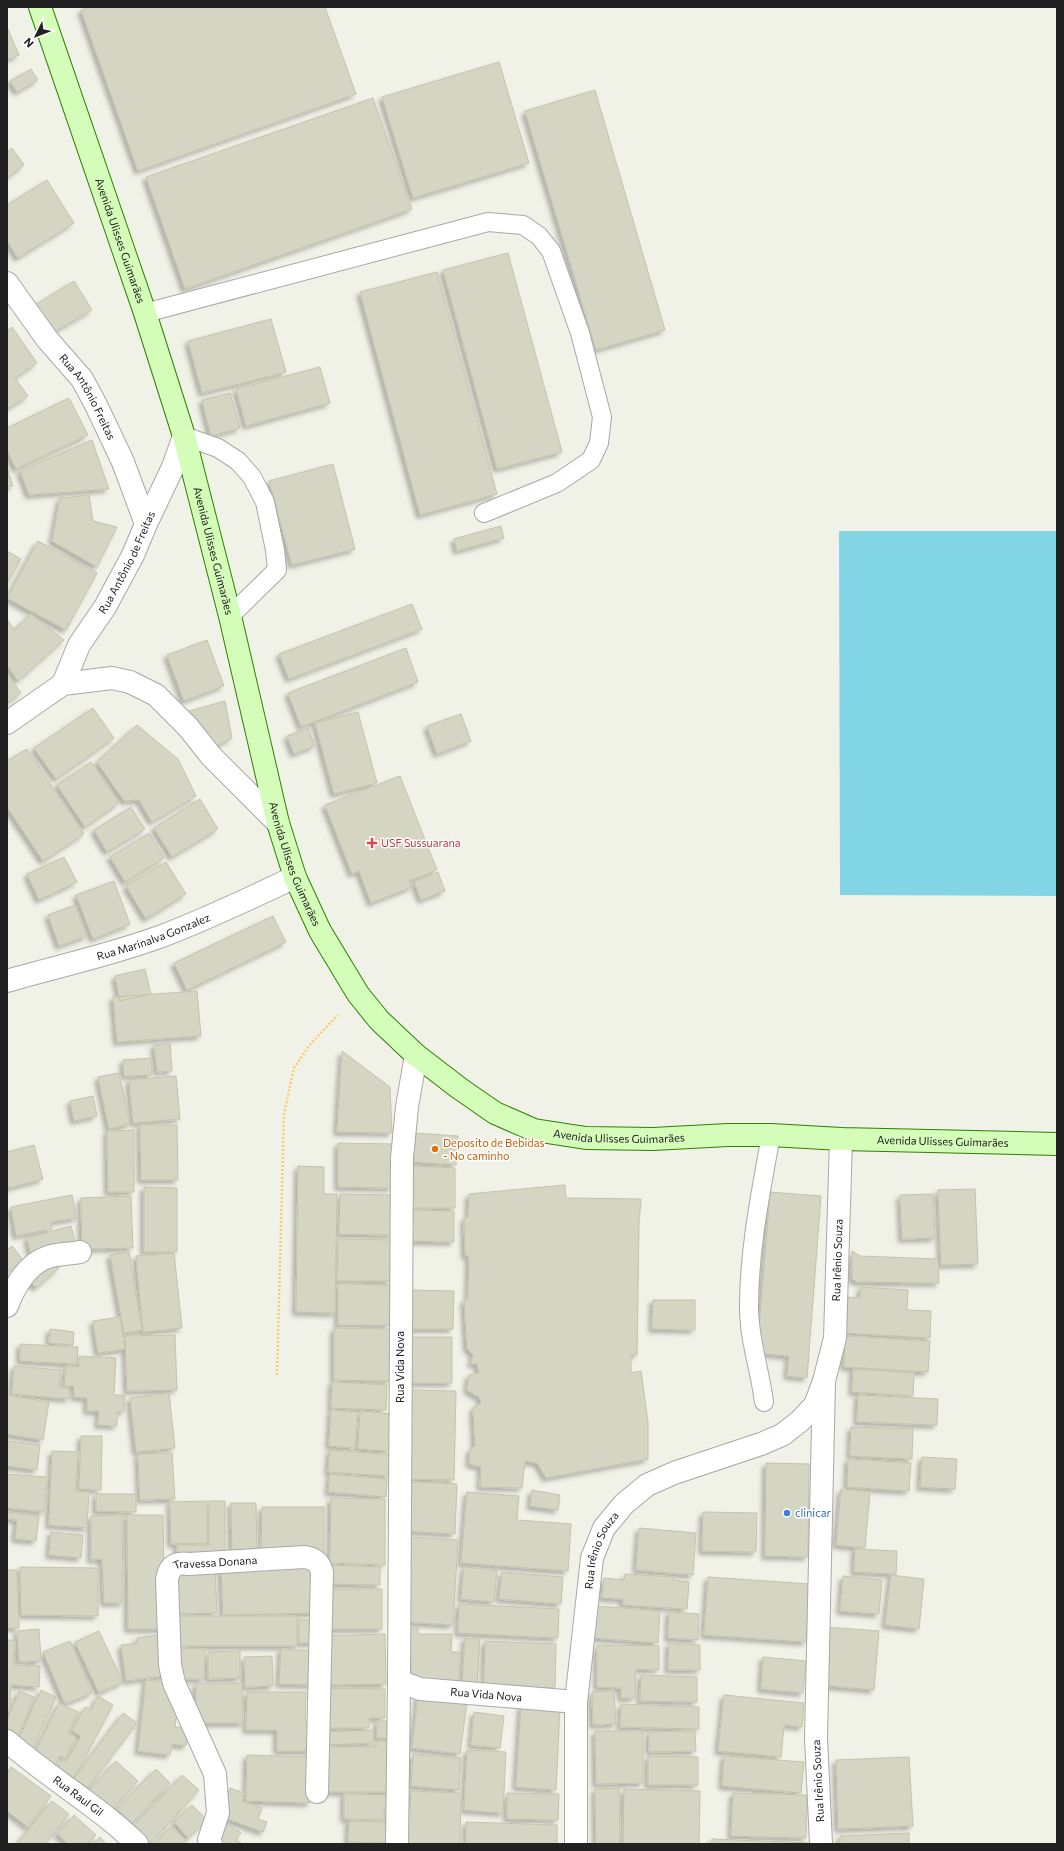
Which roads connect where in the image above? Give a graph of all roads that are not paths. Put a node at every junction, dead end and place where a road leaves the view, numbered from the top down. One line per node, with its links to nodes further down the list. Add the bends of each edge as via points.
1 (40, 7): 3 (main road, Avenida Ulisses Guimarães)
2 (7, 283): 6 (street, Rua Antônio Freitas, via 47,339 82,379 123,462)
3 (145, 313): 4 (main road, Avenida Ulisses Guimarães); 5 (lane, via 488,222 523,225 539,236 551,251 580,332 602,416 599,443 591,460 557,483)
4 (184, 436): 6 (street, Rua Antônio de Freitas, via 173,467); 7 (main road, Avenida Ulisses Guimarães); 7 (lane, via 218,448 238,461 252,477 265,502 278,570)
5 (484, 513)
6 (146, 524): 8 (street, Rua Antônio de Freitas, via 121,580 79,645)
7 (230, 616): 10 (main road, Avenida Ulisses Guimarães)
8 (63, 684): 9 (street); 10 (street, via 112,678 130,682 156,695 188,727 211,756)
9 (7, 723)
10 (278, 823): 11 (main road, Avenida Ulisses Guimarães)
11 (295, 877): 12 (street, Rua Marinalva Gonzalez, via 205,919 161,936); 13 (main road, Avenida Ulisses Guimarães, via 320,931 358,994 379,1020)
12 (7, 981)
13 (416, 1055): 14 (main road, Avenida Ulisses Guimarães, via 495,1113 534,1130 594,1138); 21 (street, Rua Vida Nova, via 402,1158)
14 (771, 1135): 15 (main road, Avenida Ulisses Guimarães); 20 (lane, via 752,1258 749,1307 751,1342 761,1376)
15 (841, 1138): 16 (main road, Avenida Ulisses Guimarães); 19 (street, Rua Irênio Souza, via 835,1338)
16 (1057, 1144)
17 (80, 1252): 18 (street, via 49,1256 38,1262 13,1289)
18 (7, 1306)
19 (824, 1381): 22 (street, Rua Irênio Souza, via 814,1405 800,1421 782,1435 647,1485 624,1504 604,1528 592,1558); 29 (street, Rua Irênio Souza, via 816,1738)
20 (764, 1402)
21 (399, 1681): 22 (street, Rua Vida Nova, via 420,1689); 27 (street, Rua Vida Nova)
22 (576, 1702): 28 (street, Rua Irênio Souza)
23 (12, 1746): 25 (street, Rua Raul Gil, via 44,1772 83,1798)
24 (317, 1792): 26 (street, Travessa Donana, via 322,1572 320,1565 314,1559 304,1557 179,1563 168,1573 167,1580 170,1665 174,1683 215,1774 218,1813 209,1840)
25 (137, 1844)
26 (211, 1844)
27 (397, 1844)
28 (576, 1844)
29 (821, 1844)

